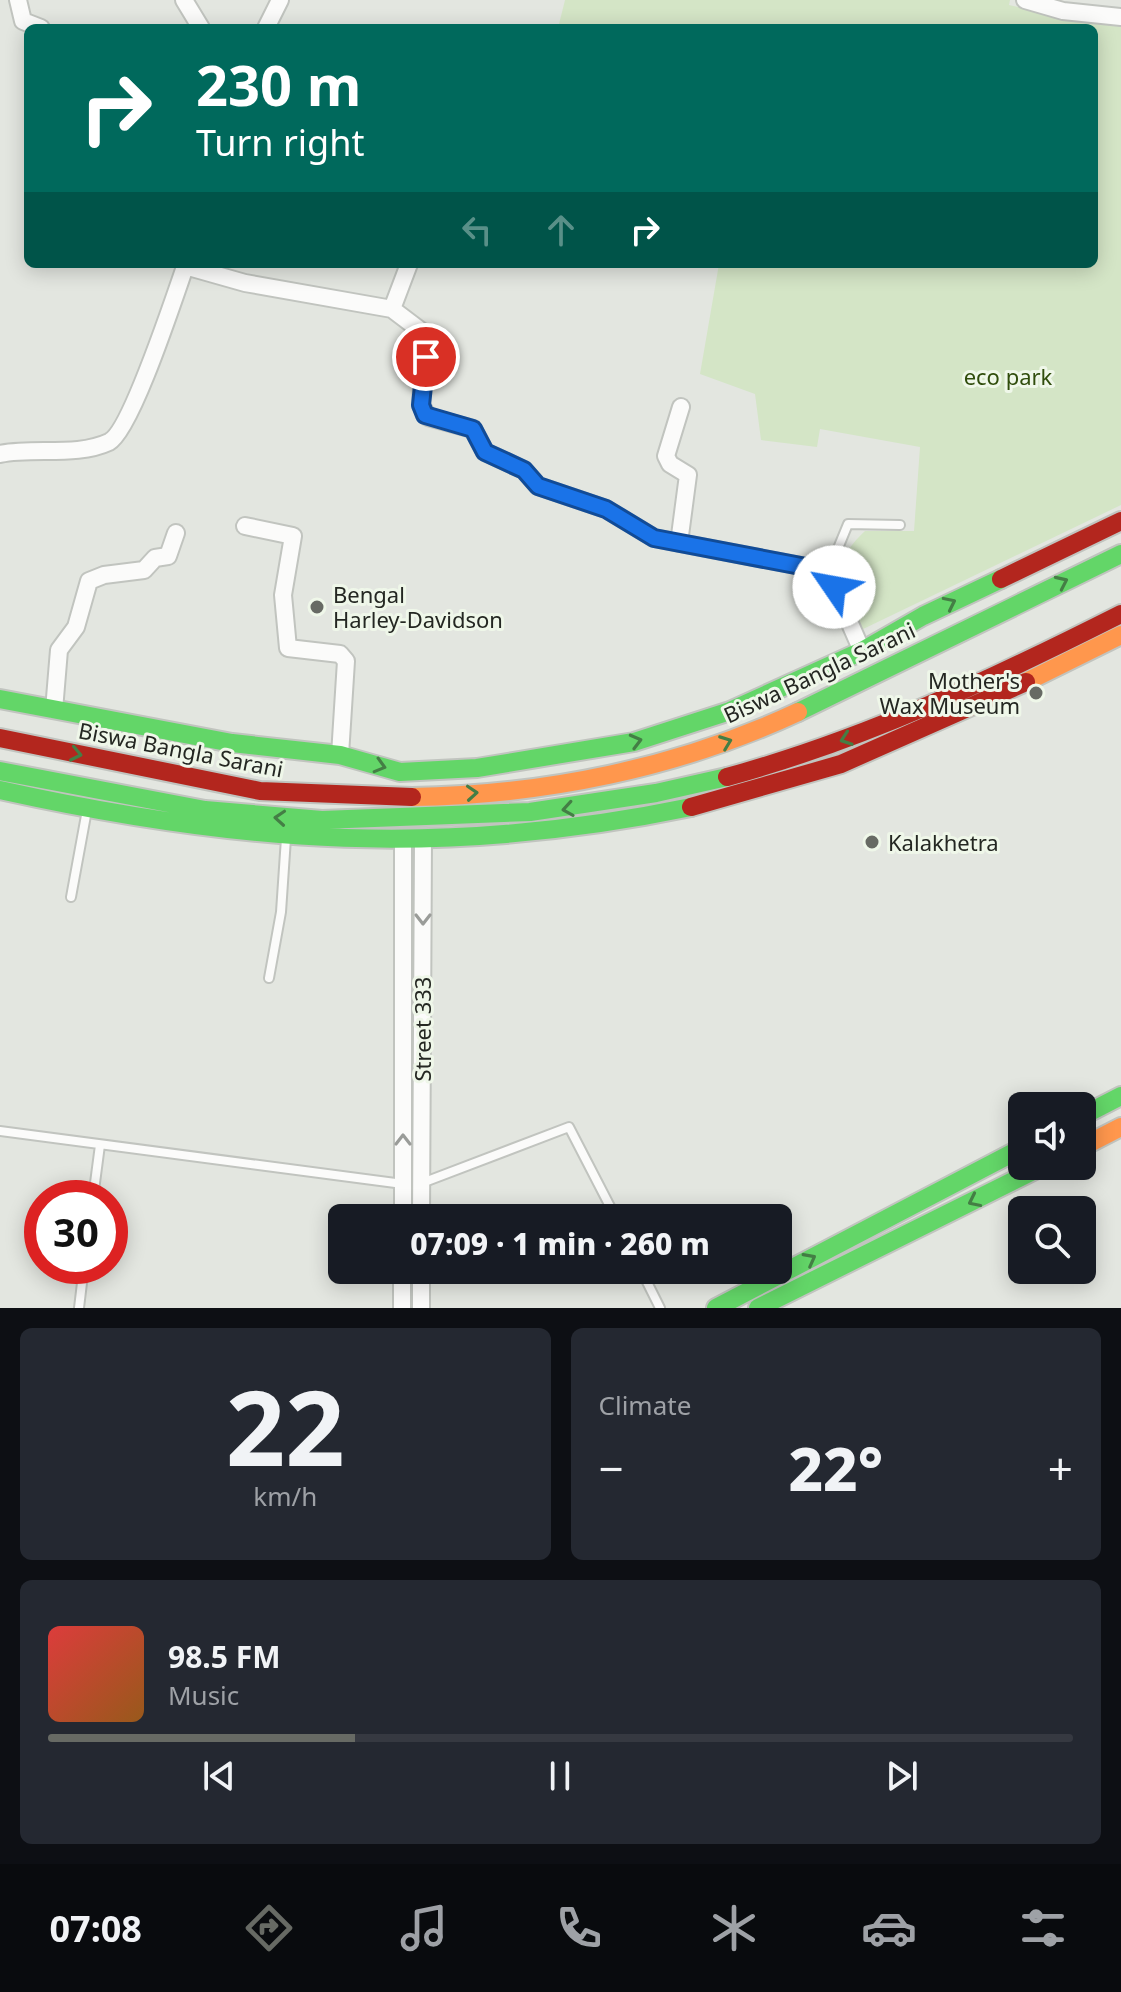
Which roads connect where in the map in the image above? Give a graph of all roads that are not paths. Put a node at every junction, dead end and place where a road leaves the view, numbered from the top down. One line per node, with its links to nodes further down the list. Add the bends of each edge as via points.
1 (18, 0): 6 (street, via 23,21)
2 (184, 0): 7 (street)
3 (280, 0): 8 (street)
4 (1025, 0): 5 (street, via 1063,11)
5 (1121, 17)
6 (31, 24)
7 (199, 24)
8 (268, 24)
9 (185, 268): 14 (street, via 132,412 117,436 100,445)
10 (196, 268): 12 (street, via 245,283)
11 (407, 268): 12 (street)
12 (392, 309): 19 (street, via 425,334 425,415 473,429 485,452 524,470 538,486 606,509 654,538)
13 (681, 407): 19 (street, via 666,456 688,475)
14 (0, 454)
15 (1121, 521): 24 (street, one-way to 15)
16 (900, 525): 21 (lane, via 848,524)
17 (245, 526): 28 (street, via 293,536 283,595 288,648 340,654 346,661)
18 (176, 533): 26 (street, via 168,556 155,558 144,570 89,581 76,627 59,650)
19 (679, 543): 21 (street)
20 (1121, 554): 27 (street, Biswa Bangla Sarani, one-way to 20, via 300,795 438,796 595,777 706,750 775,723)
21 (827, 575): 24 (street)
22 (1121, 614): 29 (street, one-way to 29, via 902,720 796,757 733,777 556,811 485,818 276,818 156,802)
23 (1121, 635): 34 (street, via 913,734 840,764 749,791 591,825)
24 (862, 651): 28 (street, one-way to 24, via 400,772 477,768 634,742 730,711)
25 (0, 699): 26 (street)
26 (54, 710): 28 (street, via 232,743)
27 (0, 738)
28 (340, 755)
29 (0, 771)
30 (0, 790): 31 (street)
31 (87, 809): 32 (street); 35 (lane)
32 (286, 837): 33 (street); 36 (lane, via 281,912)
33 (403, 841): 34 (street); 47 (street, Street 333, one-way to 33)
34 (423, 841): 46 (street, Street 333, one-way to 46)
35 (71, 897)
36 (269, 978)
37 (1121, 1096): 38 (street)
38 (1096, 1109)
39 (1121, 1127): 41 (street)
40 (0, 1131): 42 (lane)
41 (1096, 1140)
42 (100, 1145): 44 (lane); 47 (lane)
43 (1008, 1155): 59 (street, one-way to 43)
44 (95, 1180)
45 (1015, 1180): 60 (street, one-way to 60)
46 (422, 1183): 49 (street, Street 333); 50 (lane, via 569,1127)
47 (403, 1184): 48 (street, Street 333)
48 (403, 1204)
49 (421, 1204)
50 (609, 1204)
51 (82, 1284): 55 (lane)
52 (402, 1284): 56 (street)
53 (421, 1284): 57 (street)
54 (648, 1284): 58 (lane)
55 (79, 1308)
56 (402, 1308)
57 (421, 1308)
58 (660, 1308)
59 (716, 1308)
60 (758, 1308)

